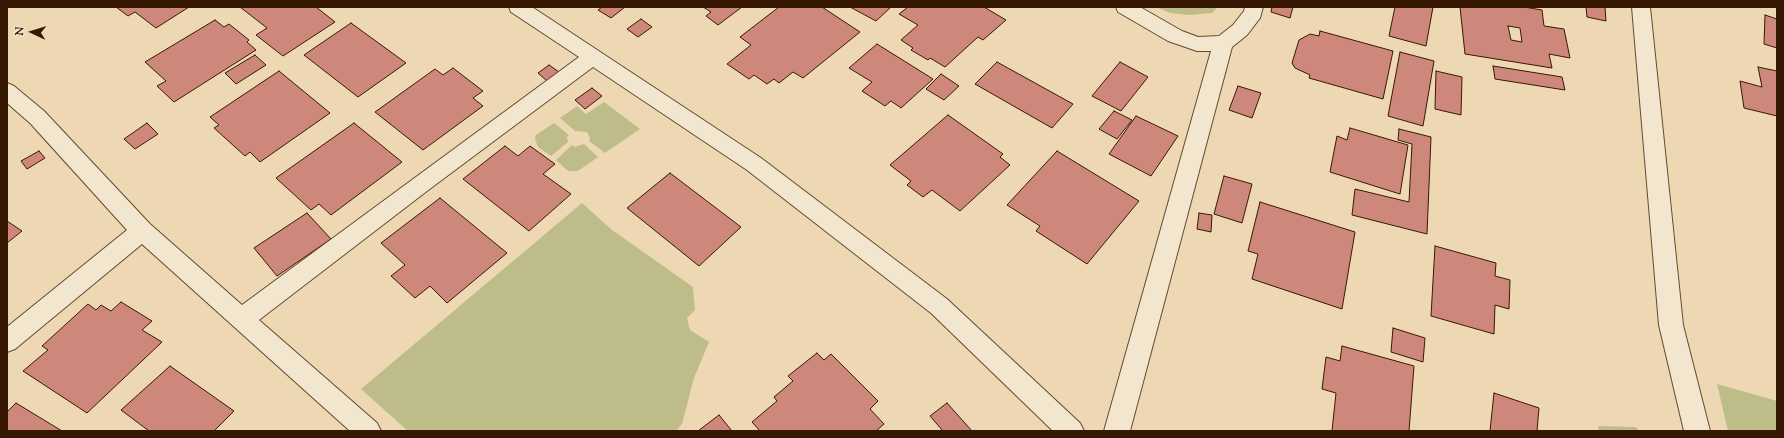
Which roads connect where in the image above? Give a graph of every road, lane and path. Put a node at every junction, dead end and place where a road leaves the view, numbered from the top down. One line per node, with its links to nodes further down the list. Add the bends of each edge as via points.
1 (518, 7): 6 (street)
2 (1125, 7): 5 (street, via 1175,36 1197,44)
3 (1254, 7): 5 (street, via 1253,13 1240,30)
4 (1641, 7): 14 (street, via 1671,325)
5 (1224, 43): 13 (street)
6 (593, 57): 9 (street); 12 (street, via 754,164 939,306)
7 (7, 91): 8 (street, via 37,117)
8 (142, 231): 9 (street); 10 (street)
9 (242, 319): 11 (street)
10 (7, 341)
11 (368, 431)
12 (1071, 431)
13 (1117, 431)
14 (1697, 431)

